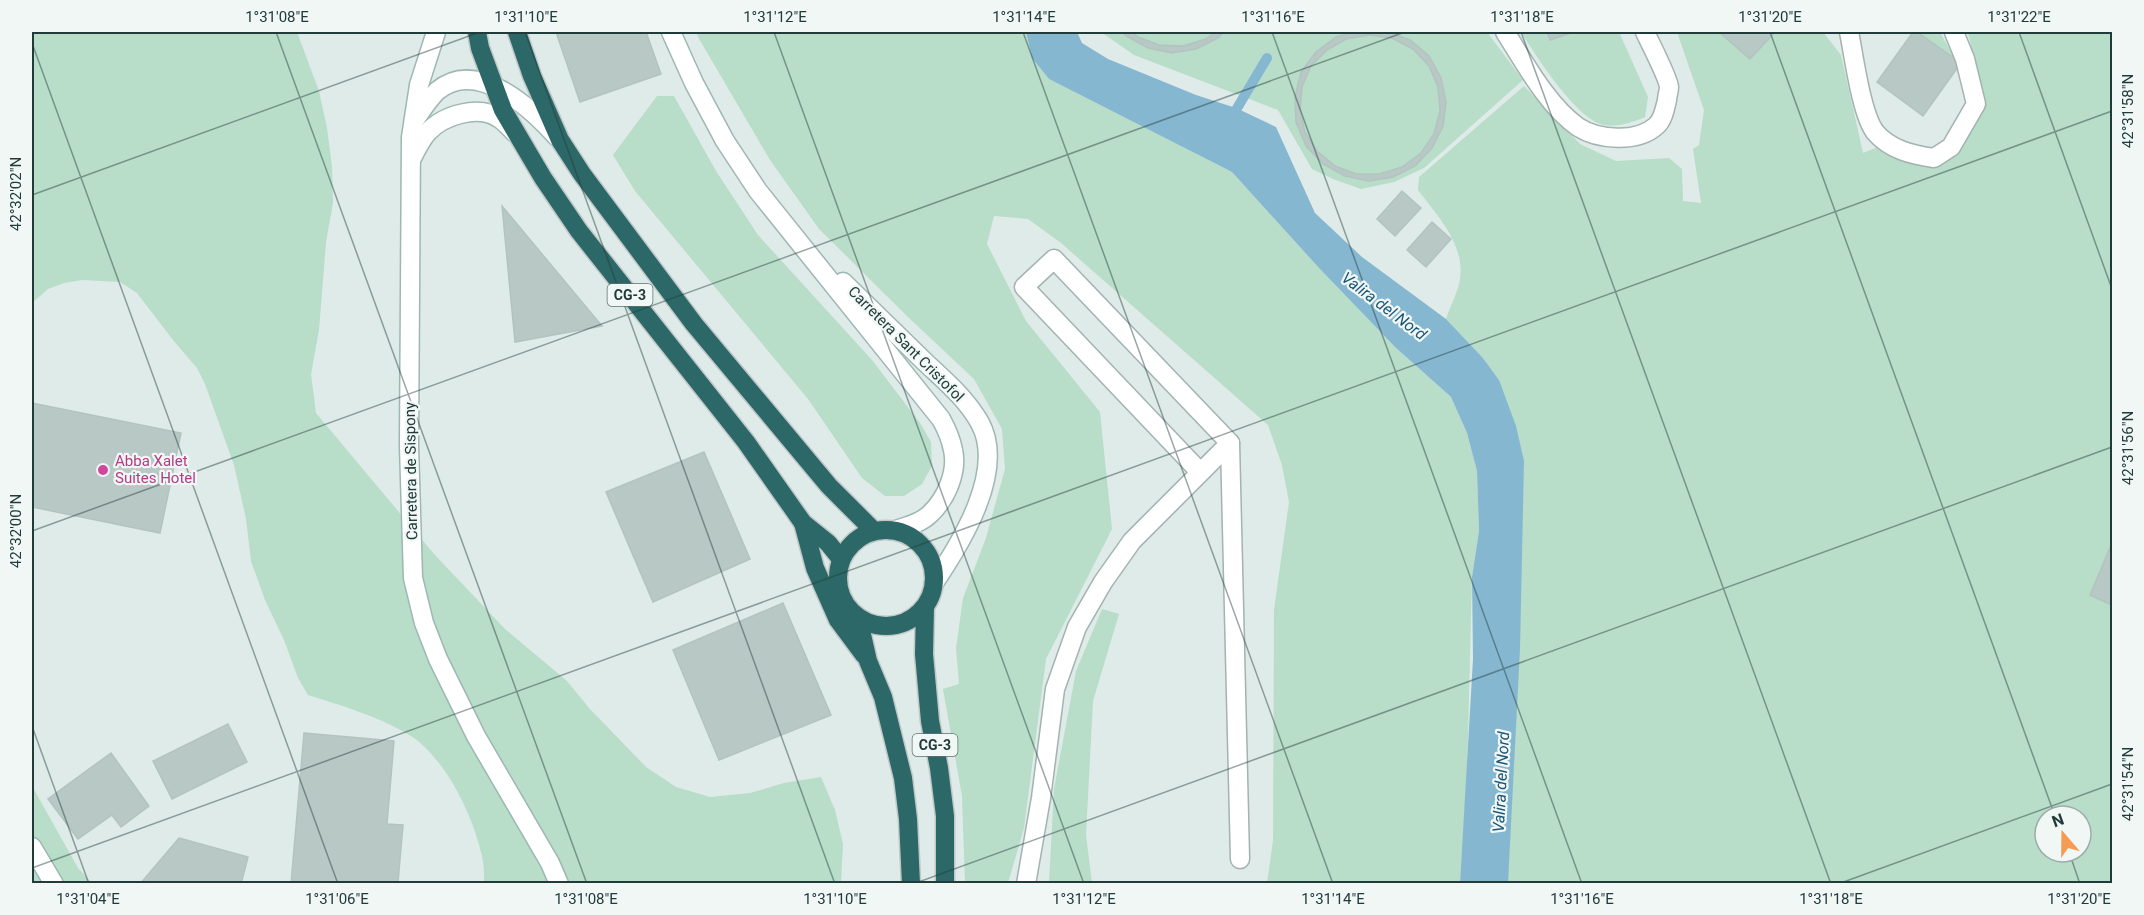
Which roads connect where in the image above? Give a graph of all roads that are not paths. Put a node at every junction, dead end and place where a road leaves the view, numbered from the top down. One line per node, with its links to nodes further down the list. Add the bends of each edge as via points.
1 (436, 32): 10 (main road, Carretera de Sispony, via 419,85)
2 (477, 32): 9 (highway, CG-3)
3 (517, 32): 12 (highway, CG-3)
4 (671, 32): 14 (main road, Carretera Sant Cristofol, via 725,141)
5 (1505, 32): 6 (main road, via 1554,104 1577,126 1605,138 1647,132 1658,124 1665,110 1669,87)
6 (1645, 32)
7 (1849, 32): 8 (main road, via 1866,113 1875,131 1912,155 1934,158 1951,147 1976,104)
8 (1954, 32)
9 (493, 85): 10 (main road, via 467,80 438,90); 11 (highway, CG-3); 12 (main road, via 541,118)
10 (412, 124): 13 (main road, Carretera de Sispony)
11 (518, 136): 13 (main road, via 500,118 485,112 466,112 427,133); 17 (highway, CG-3, via 579,231 746,442)
12 (560, 140): 19 (highway, CG-3, via 694,324 829,486)
13 (411, 159): 28 (main road, Carretera de Sispony, via 409,446 416,599 438,658 476,736)
14 (782, 222): 18 (main road, Carretera Sant Cristofol, via 934,410 948,433 954,466 941,500 916,524); 21 (main road, Carretera Sant Cristofol, via 953,387 981,425 987,445 987,471 978,503 955,553)
15 (1230, 442): 16 (main road); 16 (main road, via 1054,259 1024,287); 26 (main road)
16 (1200, 472): 31 (main road, via 1132,541 1102,582 1077,627 1055,688)
17 (803, 523): 20 (highway, CG-3); 24 (highway, CG-3, via 814,568 838,620)
18 (896, 530): 19 (highway); 21 (highway, via 925,549 934,571)
19 (874, 531): 20 (highway, via 848,546)
20 (841, 559): 23 (highway, CG-3, via 837,575 839,592)
21 (934, 583): 22 (highway, CG-3)
22 (925, 607): 23 (highway, via 901,624 871,624); 30 (highway, CG-3, via 924,654 930,721 945,816)
23 (858, 617): 24 (highway, CG-3)
24 (868, 661): 29 (highway, CG-3, via 883,697 903,778)
25 (32, 847): 27 (main road)
26 (1240, 859)
27 (54, 884)
28 (559, 884)
29 (911, 884)
30 (945, 884)
31 (1026, 884)

